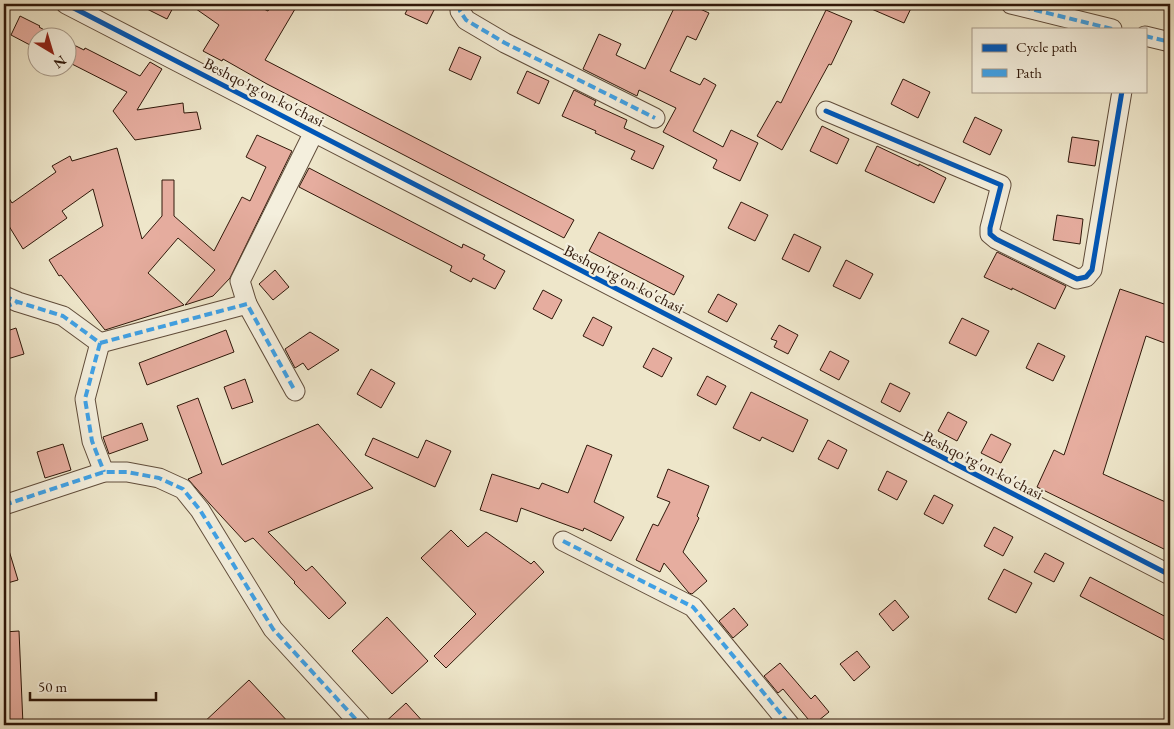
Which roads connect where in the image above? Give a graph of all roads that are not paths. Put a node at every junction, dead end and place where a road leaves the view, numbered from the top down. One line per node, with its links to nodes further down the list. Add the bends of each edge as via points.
1 (66, 4): 4 (street, Beshqo'rg'on ko'chasi)
2 (460, 4): 10 (street, via 466,20 505,43)
3 (1020, 5): 5 (street)
4 (85, 8): 11 (street, Beshqo'rg'on ko'chasi)
5 (1108, 28)
6 (1146, 36): 7 (street)
7 (1170, 42)
8 (1122, 92): 9 (street, via 1092,270 1086,277 1077,279 990,234 1001,185)
9 (826, 111)
10 (655, 118)
11 (314, 132): 13 (street, via 240,281); 19 (street, Beshqo'rg'on ko'chasi)
12 (9, 302): 14 (street, via 63,316)
13 (247, 304): 14 (street); 15 (street)
14 (100, 343): 16 (street, via 85,398 92,441)
15 (296, 392)
16 (104, 472): 17 (street); 20 (street, via 128,472 159,478 183,489 200,510 274,629)
17 (4, 504)
18 (562, 541): 21 (street, via 693,607)
19 (1170, 575)
20 (361, 725)
21 (790, 725)

